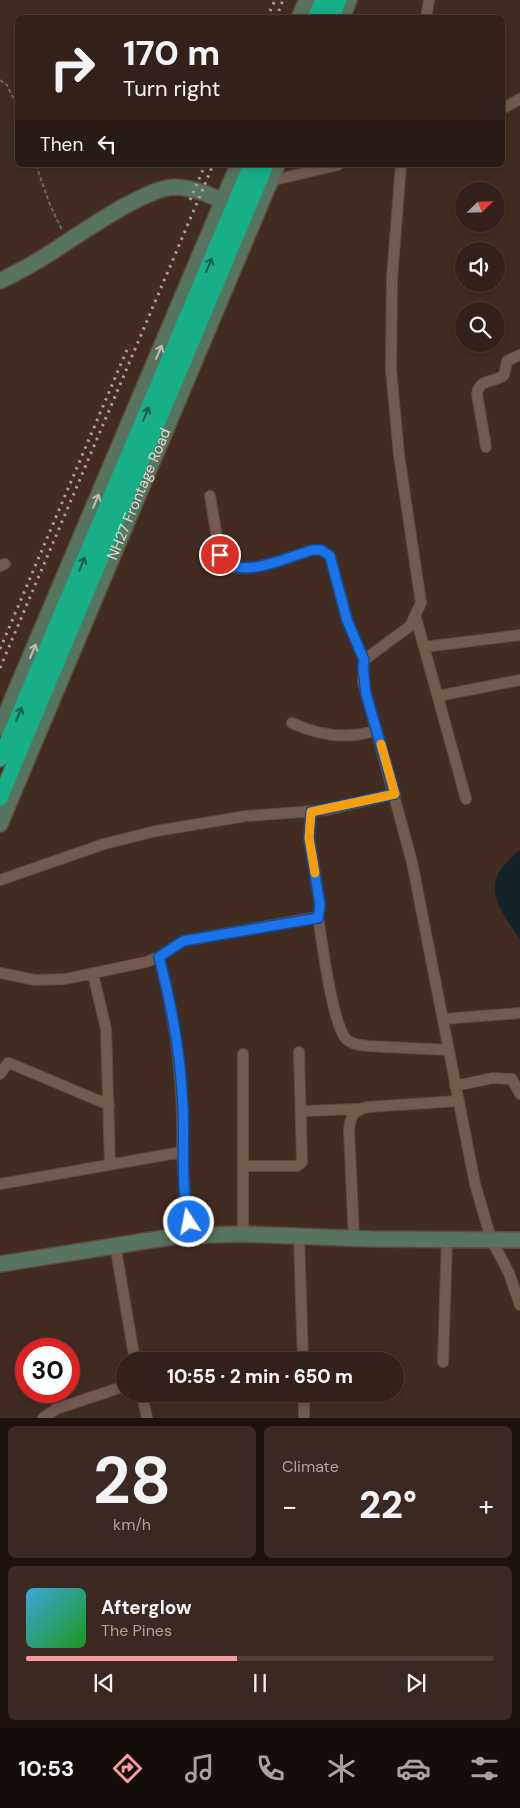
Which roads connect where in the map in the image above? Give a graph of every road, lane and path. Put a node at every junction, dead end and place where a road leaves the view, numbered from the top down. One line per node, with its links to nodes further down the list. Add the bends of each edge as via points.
1 (307, 0): 6 (street)
2 (322, 0): 7 (highway)
3 (338, 0): 8 (highway)
4 (349, 0): 9 (street)
5 (429, 0): 10 (street)
6 (301, 15)
7 (316, 15)
8 (332, 15)
9 (343, 15)
10 (426, 15)
11 (0, 80): 13 (path, via 7,85)
12 (520, 99): 14 (street)
13 (15, 102)
14 (505, 107)
15 (37, 167): 24 (path, via 50,205)
16 (237, 167): 23 (street)
17 (251, 167): 22 (highway)
18 (265, 167): 22 (highway)
19 (275, 167): 22 (street, NH27 Frontage Road)
20 (331, 167): 22 (street)
21 (400, 167): 29 (street, via 392,278 391,369 420,589 421,603)
22 (256, 187): 23 (highway); 40 (highway); 43 (street, NH27 Frontage Road)
23 (228, 204): 24 (street, via 175,187 160,190); 36 (street, one-way to 23); 38 (highway, one-way to 23)
24 (68, 241): 25 (street)
25 (0, 281)
26 (520, 355): 27 (street, via 507,361 504,375 484,381 478,388)
27 (486, 447)
28 (210, 496): 32 (street, via 220,555 230,567 249,568 313,550 321,550 330,556 347,620)
29 (416, 618): 31 (street); 32 (street, via 401,634)
30 (520, 635): 31 (street)
31 (424, 647): 34 (street)
32 (364, 660): 37 (street, via 364,688)
33 (520, 680): 34 (street)
34 (438, 696): 41 (street)
35 (292, 723): 37 (street, via 315,732 345,737 362,736)
36 (0, 728)
37 (377, 730): 39 (street)
38 (0, 759)
39 (395, 794): 42 (street); 50 (street)
40 (0, 798)
41 (466, 799)
42 (311, 812): 44 (street, via 246,816 148,833 104,844); 45 (street, via 309,838 320,905)
43 (0, 824)
44 (0, 880)
45 (318, 918): 46 (street, via 183,941); 51 (street, via 338,1019 347,1040 356,1045)
46 (159, 957): 48 (street); 61 (street, via 180,1065 184,1110)
47 (0, 973): 48 (street, via 48,980)
48 (93, 974): 58 (street, via 106,1029)
49 (520, 1012): 50 (street)
50 (443, 1019): 51 (street)
51 (448, 1050): 55 (street)
52 (299, 1052): 60 (street)
53 (243, 1054): 63 (street)
54 (0, 1074): 58 (street, via 8,1063)
55 (455, 1086): 56 (street, via 503,1077 512,1079); 57 (street)
56 (520, 1093)
57 (457, 1101): 59 (street); 69 (street)
58 (109, 1105): 62 (street)
59 (358, 1109): 60 (street); 68 (street, via 353,1114 349,1131)
60 (302, 1111): 63 (street, via 302,1162 297,1166)
61 (182, 1152): 62 (street); 66 (street, via 186,1207)
62 (110, 1164): 64 (street)
63 (243, 1166): 65 (street)
64 (0, 1184)
65 (243, 1234): 66 (street); 67 (street)
66 (195, 1235): 72 (street)
67 (299, 1236): 68 (street); 76 (street)
68 (354, 1238): 70 (street)
69 (491, 1239): 70 (street); 71 (street); 74 (street, via 506,1266)
70 (447, 1240): 77 (street)
71 (520, 1240)
72 (114, 1244): 73 (street); 75 (street)
73 (0, 1264)
74 (520, 1304)
75 (133, 1352)
76 (303, 1352)
77 (443, 1362)
78 (116, 1389): 81 (street, via 56,1409)
79 (144, 1402): 82 (street)
80 (304, 1402): 83 (street)
81 (43, 1418)
82 (147, 1418)
83 (304, 1418)

